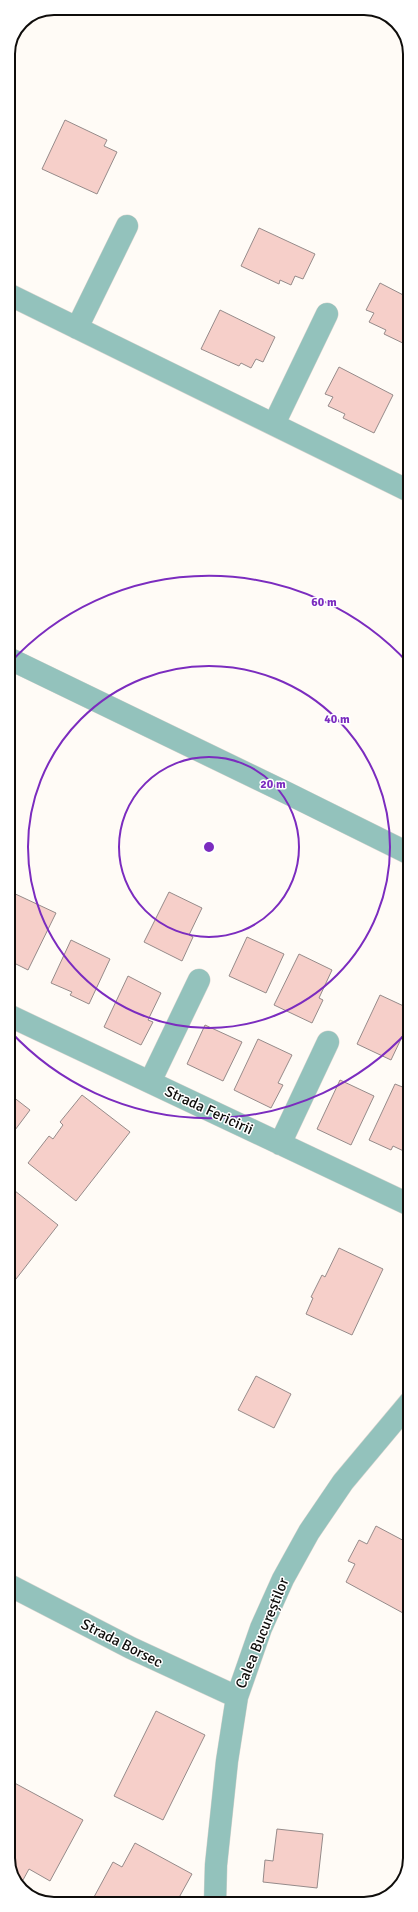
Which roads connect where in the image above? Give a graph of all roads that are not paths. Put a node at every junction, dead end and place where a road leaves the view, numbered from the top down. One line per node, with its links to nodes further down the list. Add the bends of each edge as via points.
1 (127, 226): 4 (street)
2 (15, 297): 4 (street)
3 (327, 314): 5 (street)
4 (78, 328): 5 (street)
5 (274, 424): 6 (street)
6 (403, 488)
7 (15, 661): 8 (street)
8 (403, 850)
9 (199, 980): 12 (street)
10 (15, 1018): 12 (street, Strada Fericirii)
11 (328, 1042): 13 (street)
12 (150, 1082): 13 (street, Strada Fericirii)
13 (280, 1144): 14 (street, Strada Fericirii)
14 (403, 1202)
15 (403, 1410): 17 (street, Calea Bucureștilor, via 342,1482 309,1532 261,1628)
16 (15, 1588): 17 (street, Strada Borsec, via 131,1648)
17 (237, 1697): 18 (street, Calea Bucureștilor, via 227,1761)
18 (215, 1897)

